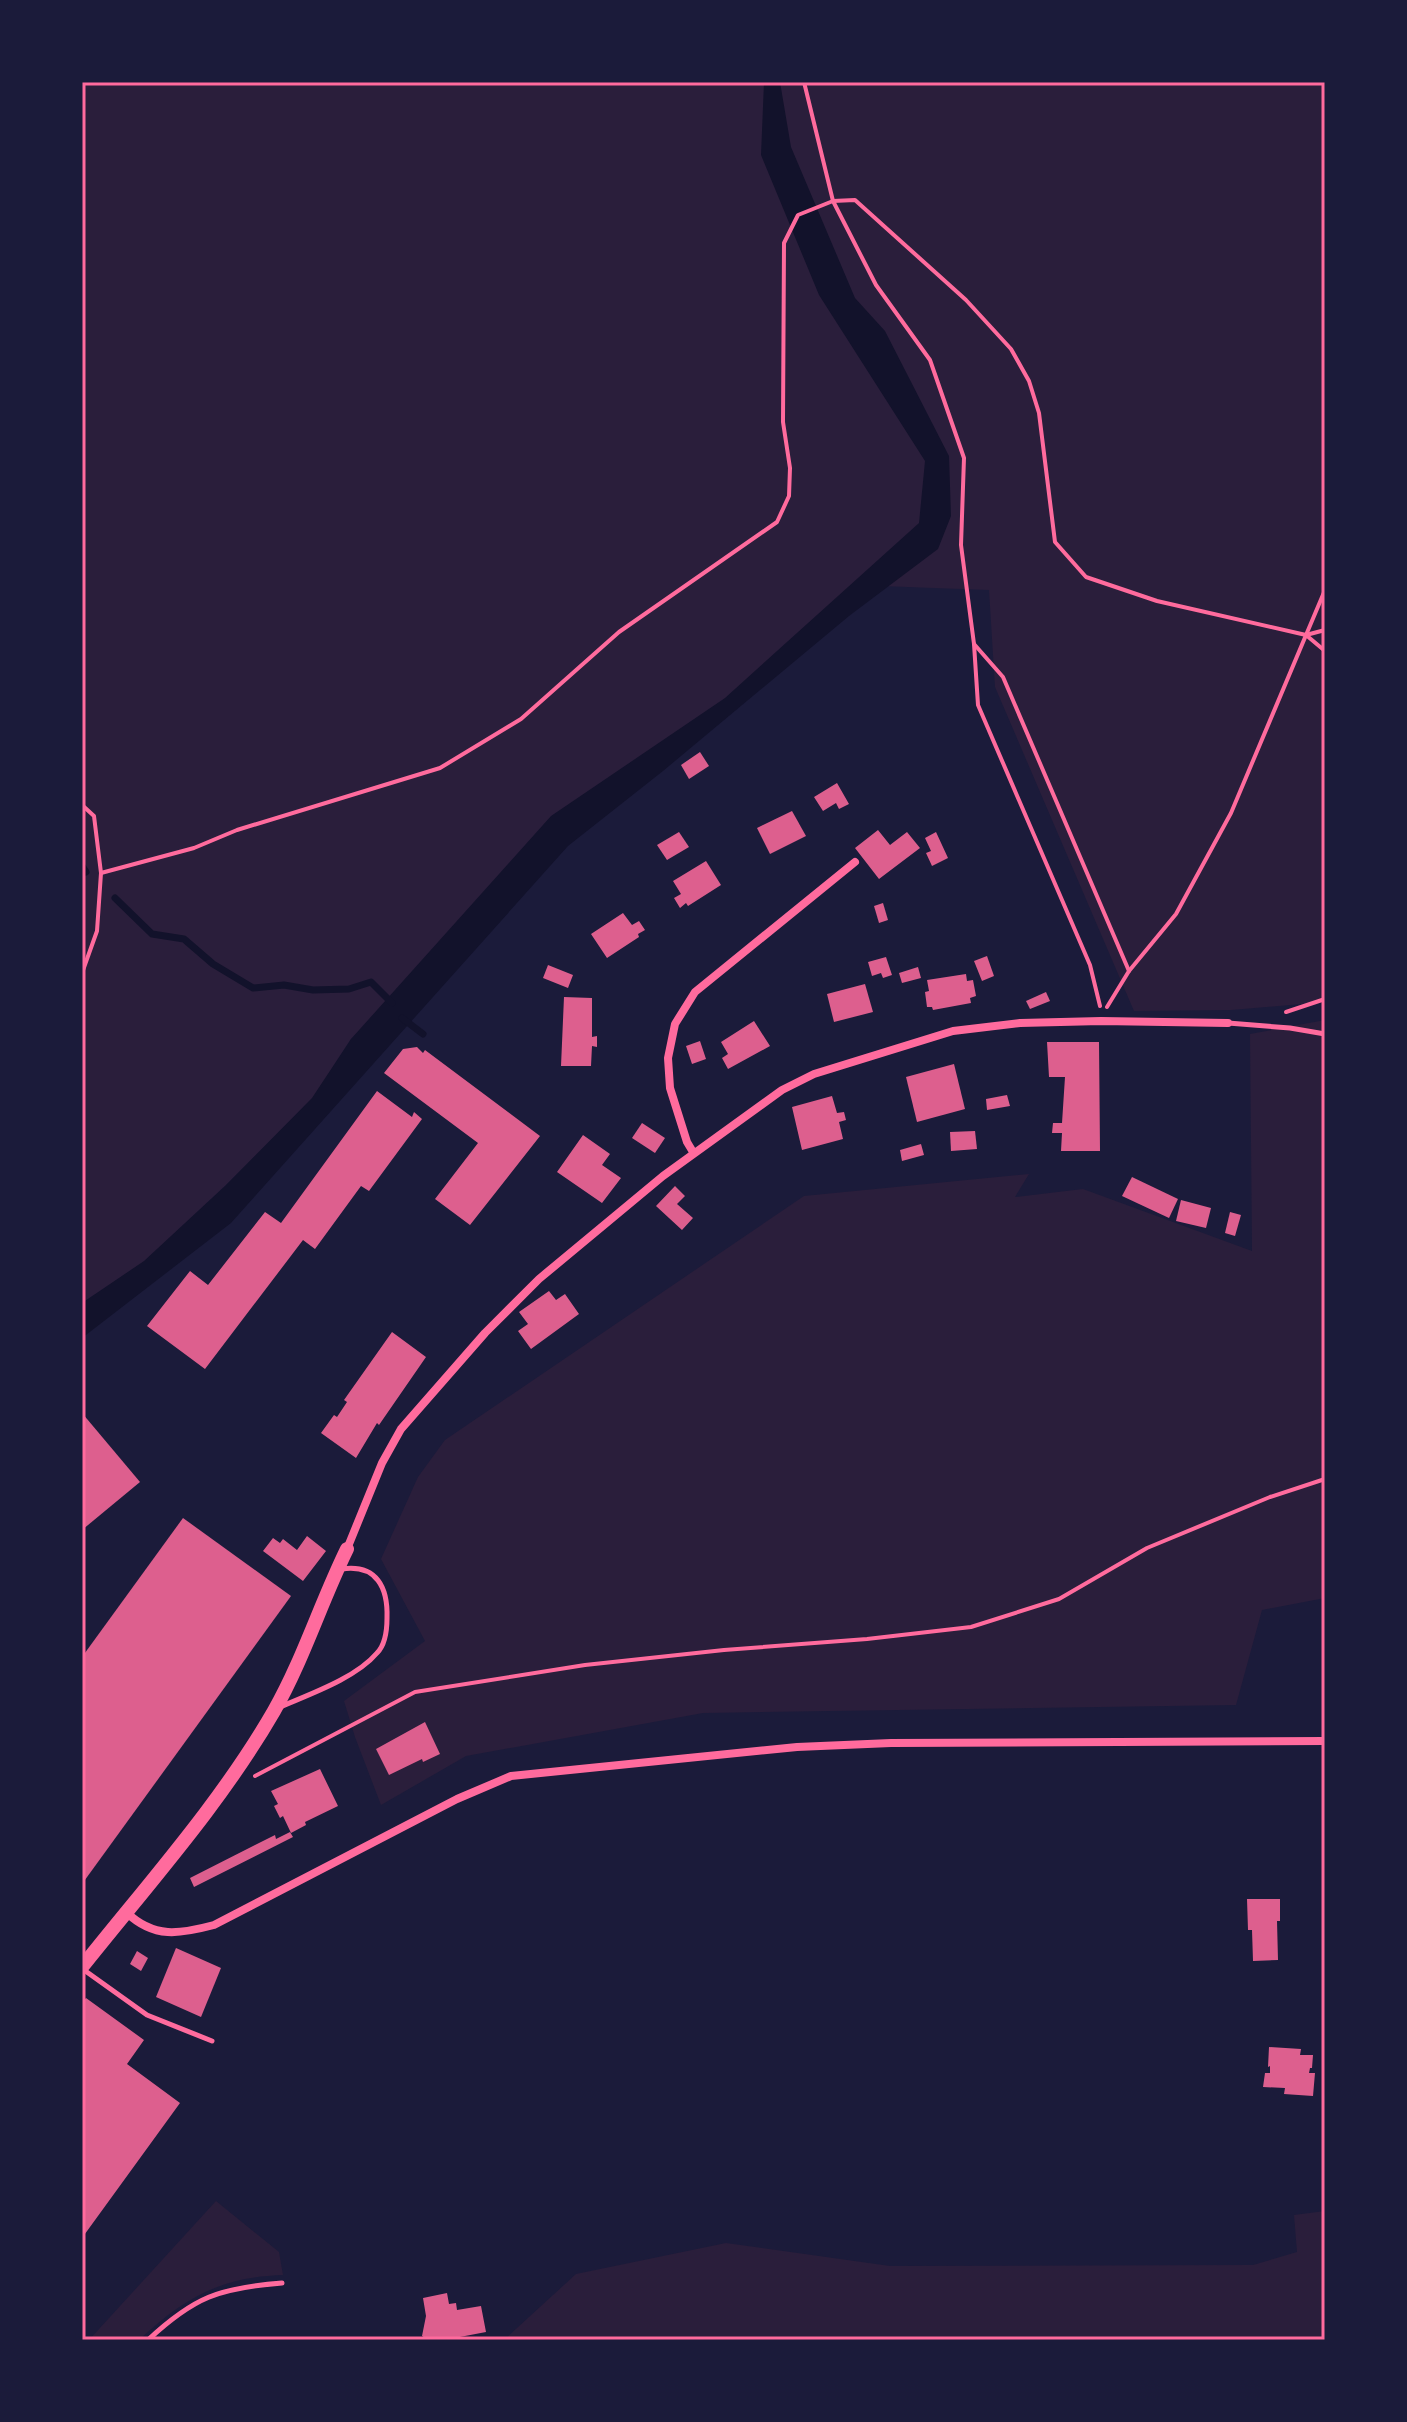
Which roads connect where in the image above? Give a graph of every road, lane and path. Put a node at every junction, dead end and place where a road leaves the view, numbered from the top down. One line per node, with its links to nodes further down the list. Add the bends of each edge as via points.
1 (804, 82): 2 (path)
2 (833, 201): 5 (path, via 855,200 966,300 1011,349 1039,413 1055,542 1086,577 1157,601); 6 (path, via 876,285 930,360 964,458 961,545); 10 (path, via 798,215 784,243 783,422 790,468 789,496 777,522 619,632 521,719 440,768)
3 (1325, 590): 5 (path)
4 (1325, 630): 5 (path)
5 (1306, 635): 7 (path); 11 (path, via 1231,813 1176,914)
6 (974, 644): 11 (path, via 1003,677); 13 (path, via 978,705 1090,965)
7 (1325, 651)
8 (82, 805): 10 (path, via 94,816)
9 (855, 862): 16 (street, via 695,992 675,1024 668,1058 670,1088)
10 (101, 873): 12 (path, via 97,931)
11 (1129, 971): 13 (path)
12 (82, 973)
13 (1101, 1021): 14 (street); 16 (street, via 953,1031 814,1074)
14 (1228, 1023): 15 (lane)
15 (1325, 1034)
16 (693, 1152): 18 (street, via 539,1279 411,1417 382,1463)
17 (1325, 1479): 22 (path, via 1147,1548 1059,1599 971,1627 585,1665 415,1692 251,1778)
18 (347, 1549): 19 (street)
19 (336, 1570): 20 (street); 20 (lane, via 354,1567 379,1581 388,1601 380,1651 322,1689)
20 (275, 1709): 22 (street)
21 (1325, 1741): 23 (street, via 797,1747 511,1776 214,1925 181,1934 147,1928)
22 (233, 1774): 23 (street)
23 (126, 1912): 24 (street)
24 (82, 1967): 25 (lane, via 147,2015)
25 (212, 2041)
26 (282, 2283): 27 (lane, via 240,2287 192,2304)
27 (148, 2340)

